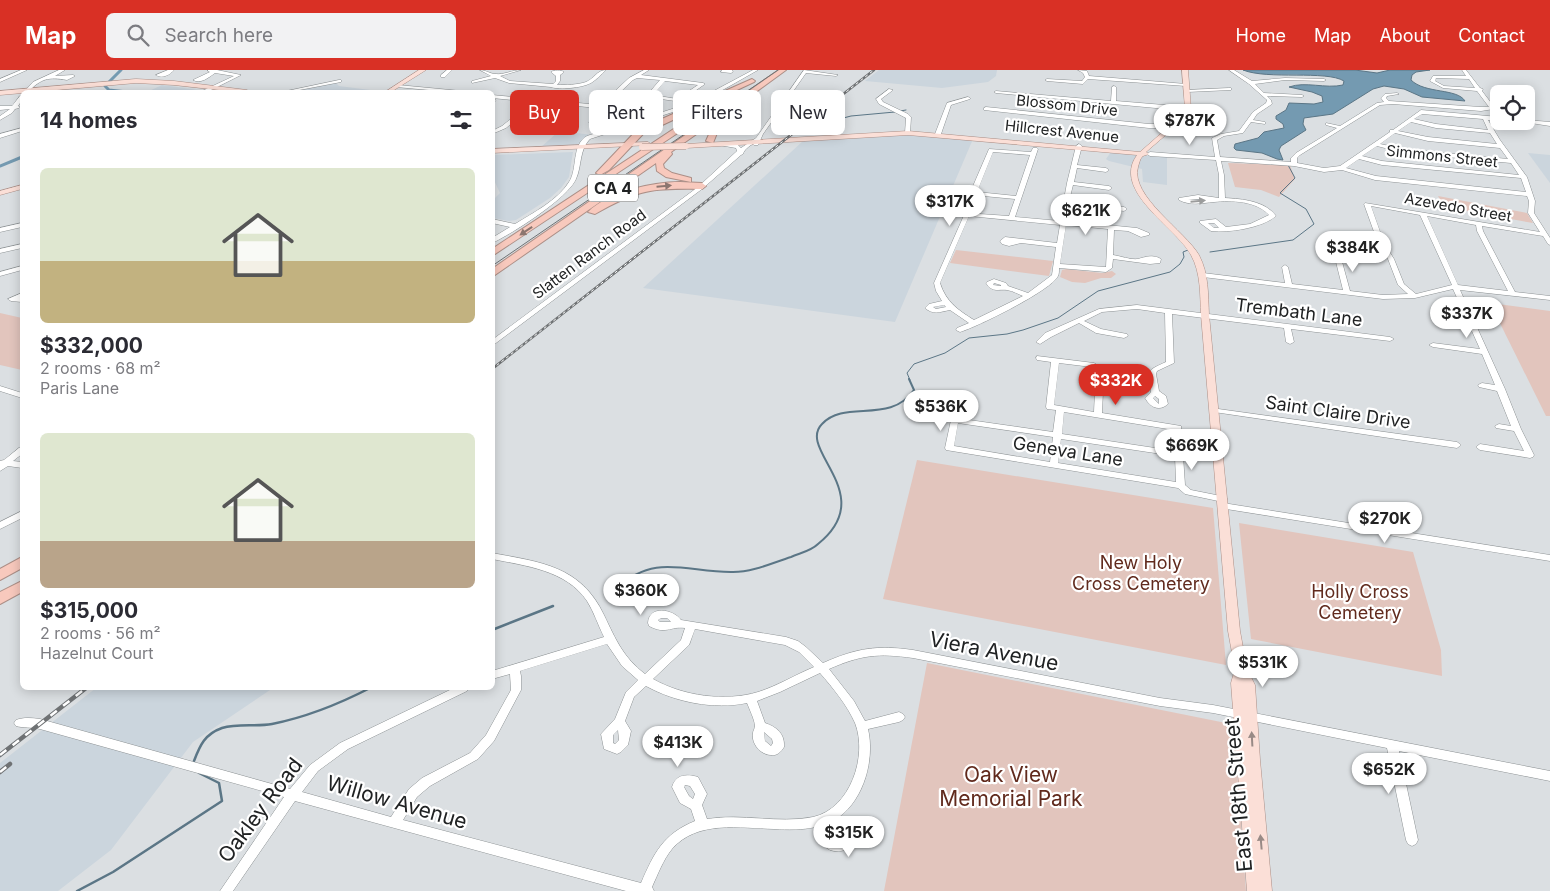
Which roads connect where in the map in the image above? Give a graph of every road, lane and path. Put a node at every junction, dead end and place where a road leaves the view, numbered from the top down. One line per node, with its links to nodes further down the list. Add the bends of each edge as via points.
1 (26, 70): 35 (street)
2 (63, 70): 27 (street)
3 (394, 70): 4 (street)
4 (400, 70)
5 (422, 70): 41 (main road)
6 (426, 70): 41 (main road)
7 (450, 70): 24 (street)
8 (482, 70): 29 (street)
9 (519, 70): 29 (street)
10 (604, 70): 42 (street, via 588,83)
11 (647, 70): 25 (street)
12 (724, 70): 13 (street, via 727,73)
13 (730, 70)
14 (783, 70): 26 (highway, CA 4)
15 (1080, 70): 30 (street)
16 (1185, 70): 45 (main road)
17 (1231, 70): 39 (street)
18 (1464, 70): 31 (street)
19 (806, 71): 22 (street); 109 (street)
20 (760, 72): 37 (highway, CA 4); 58 (street)
21 (205, 73): 50 (street, via 215,71 239,75)
22 (836, 74)
23 (558, 75): 42 (street)
24 (442, 76)
25 (636, 76): 32 (street); 56 (street)
26 (774, 76): 59 (highway, CA 4); 108 (highway, via 714,132)
27 (48, 77): 28 (street); 47 (street)
28 (57, 77)
29 (495, 77): 38 (street); 42 (street, via 509,82)
30 (1087, 77): 33 (street, via 1083,83); 45 (street)
31 (1469, 78): 61 (street); 61 (street, via 1435,77 1432,81 1442,87)
32 (664, 79): 57 (street, via 703,84); 73 (street, via 649,96)
33 (1047, 80)
34 (1324, 80): 39 (street, via 1285,79)
35 (0, 81)
36 (340, 81): 44 (street)
37 (752, 81): 114 (highway, via 640,132); 139 (highway, CA 4)
38 (474, 82)
39 (1251, 83): 66 (street)
40 (102, 84): 48 (main road); 49 (main road); 50 (main road, via 160,84)
41 (400, 87): 53 (main road); 54 (main road); 55 (street)
42 (553, 87)
43 (1114, 87): 74 (street)
44 (300, 88): 51 (street); 52 (street)
45 (1186, 88): 46 (street); 82 (main road)
46 (1229, 89)
47 (28, 90)
48 (52, 90)
49 (55, 90)
50 (209, 90)
51 (290, 90)
52 (292, 90)
53 (393, 90)
54 (396, 90)
55 (437, 90)
56 (620, 90)
57 (694, 90)
58 (721, 90)
59 (753, 90)
60 (891, 90): 99 (street, via 878,100 909,118)
61 (1480, 90): 76 (street)
62 (996, 92): 65 (street)
63 (0, 94): 64 (main road)
64 (20, 94)
65 (1024, 94): 74 (street); 84 (street)
66 (1264, 94): 68 (street); 90 (street, via 1269,104 1254,113)
67 (1397, 94): 75 (street, via 1385,95 1383,98)
68 (1302, 96)
69 (968, 98): 103 (street, via 949,104)
70 (20, 99): 79 (street)
71 (495, 99): 72 (street)
72 (510, 99)
73 (673, 99)
74 (1113, 102): 82 (street)
75 (1387, 102): 83 (street); 97 (street)
76 (1490, 105)
77 (20, 106): 79 (street)
78 (1419, 106): 85 (street)
79 (14, 107): 80 (street); 86 (street)
80 (0, 108)
81 (986, 109): 84 (street, Blossom Drive)
82 (1188, 109): 96 (main road, East 18th Street)
83 (1490, 109)
84 (1018, 112): 96 (street, Blossom Drive)
85 (1421, 112): 87 (street); 89 (street)
86 (0, 118)
87 (1485, 118): 88 (street); 102 (street)
88 (1490, 119)
89 (1410, 120): 100 (street); 102 (street)
90 (1250, 121): 92 (street); 123 (street, via 1241,132 1214,139)
91 (510, 122): 101 (street)
92 (1263, 122)
93 (1535, 122): 95 (street)
94 (1328, 124): 97 (street)
95 (1550, 124)
96 (1176, 126): 121 (main road, East 18th Street, via 1170,128)
97 (1340, 127): 125 (street, via 1298,154)
98 (20, 131): 107 (street)
99 (908, 131): 103 (main road, Hillcrest Avenue); 109 (main road, Hillcrest Avenue)
100 (1392, 131): 113 (street); 115 (street, via 1428,139)
101 (495, 132)
102 (1492, 132): 115 (street)
103 (938, 133): 112 (main road, Hillcrest Avenue); 116 (main road, Hillcrest Avenue)
104 (597, 135): 117 (street, via 588,138)
105 (687, 135): 158 (highway, CA 4)
106 (689, 135): 131 (highway, via 664,157 659,166 666,173)
107 (0, 136)
108 (710, 141): 109 (main road, Hillcrest Avenue); 110 (main road, Hillcrest Avenue)
109 (756, 141): 111 (main road, Hillcrest Avenue); 119 (street, Slatten Ranch Road); 131 (street, Slatten Ranch Road, via 742,161)
110 (687, 144): 111 (main road, Hillcrest Avenue); 114 (main road, Hillcrest Avenue, bridge)
111 (720, 144): 119 (street, via 738,147)
112 (1036, 144): 116 (main road, Hillcrest Avenue); 120 (street)
113 (1375, 144): 122 (street); 124 (street, via 1404,151)
114 (625, 146): 117 (main road, Hillcrest Avenue); 139 (highway, via 614,162 573,193)
115 (1501, 146): 124 (street)
116 (1079, 147): 121 (main road, Hillcrest Avenue); 126 (street)
117 (581, 148): 118 (main road, Hillcrest Avenue); 147 (street, via 572,182)
118 (495, 152)
119 (741, 153): 131 (street, Slatten Ranch Road)
120 (1033, 154): 136 (street); 136 (street, via 991,150 974,193)
121 (1145, 154): 123 (street, Hillcrest Avenue); 169 (main road, East 18th Street, via 1133,169 1134,182 1188,245)
122 (1358, 157): 127 (street); 129 (street, Simmons Street, via 1382,163)
123 (1217, 159): 125 (street, Hillcrest Avenue); 137 (street, via 1223,189)
124 (1512, 161): 129 (street)
125 (1294, 164): 127 (street, Hillcrest Avenue, via 1324,170)
126 (1075, 166): 128 (street); 130 (street)
127 (1342, 168): 135 (street, Hillcrest Avenue, via 1375,178)
128 (1106, 170)
129 (1524, 177): 135 (street)
130 (1070, 183): 133 (street); 138 (street)
131 (702, 186): 158 (highway, one-way to 131, via 626,194 663,185); 188 (street, Slatten Ranch Road)
132 (20, 188): 134 (main road)
133 (1109, 188)
134 (0, 193)
135 (1529, 194): 152 (street, via 1531,213)
136 (1019, 198): 142 (street)
137 (1219, 200): 149 (street, via 1241,201 1266,208 1273,216 1262,224)
138 (1066, 202): 140 (street); 144 (street)
139 (560, 208): 160 (highway, CA 4, one-way to 160)
140 (1124, 209)
141 (1423, 214): 145 (street, Azevedo Street); 172 (street); 177 (street, Azevedo Street, via 1367,204 1401,285)
142 (1012, 217): 144 (street); 183 (street, via 967,214 937,283 947,305)
143 (495, 222): 147 (street)
144 (1063, 223): 148 (street); 156 (street)
145 (1479, 223): 152 (street, Azevedo Street); 174 (street, via 1480,232)
146 (20, 225): 150 (street)
147 (516, 226): 153 (street)
148 (1111, 229): 151 (street); 161 (street)
149 (1224, 229)
150 (0, 230)
151 (1130, 231)
152 (1545, 235): 155 (street)
153 (495, 239)
154 (1020, 241): 156 (street)
155 (1550, 243)
156 (1060, 244): 164 (street)
157 (20, 246): 159 (street)
158 (529, 248): 167 (highway, CA 4)
159 (0, 251)
160 (495, 251)
161 (1110, 257): 163 (street); 164 (street, via 1106,270)
162 (1338, 258): 173 (street)
163 (1142, 260)
164 (1057, 266): 175 (street, via 1049,283)
165 (1286, 267): 170 (street)
166 (20, 269): 168 (street)
167 (495, 272)
168 (0, 274)
169 (1203, 275): 170 (street); 181 (main road, East 18th Street)
170 (1289, 286): 173 (street)
171 (1005, 287): 175 (street)
172 (1456, 288): 174 (street); 177 (street); 192 (street)
173 (1347, 293): 177 (street)
174 (1513, 294): 178 (street)
175 (1028, 295): 183 (street)
176 (20, 296): 179 (street, via 11,299)
177 (1415, 296)
178 (1550, 298)
179 (20, 300)
180 (1168, 310): 181 (street); 182 (street, via 1117,307); 198 (street, via 1170,363 1154,370)
181 (1205, 315): 184 (street, Trembath Lane); 201 (main road, East 18th Street)
182 (1078, 320): 186 (street, via 1099,331); 189 (street, via 1048,334)
183 (974, 323): 185 (street)
184 (1287, 326): 187 (street, Trembath Lane); 190 (street)
185 (960, 330)
186 (1124, 336)
187 (1390, 339)
188 (495, 342)
189 (1040, 342)
190 (1290, 342)
191 (1433, 345): 192 (street)
192 (1485, 352): 197 (street)
193 (1040, 358): 194 (street)
194 (1055, 360): 200 (street, via 1050,407); 202 (street, via 1094,365 1100,369)
195 (1482, 385): 197 (street)
196 (0, 388): 199 (street)
197 (1501, 388): 204 (street)
198 (1155, 392)
199 (20, 395)
200 (1060, 410): 202 (street); 205 (street)
201 (1214, 410): 206 (street, Saint Claire Drive); 214 (main road, East 18th Street)
202 (1098, 415): 209 (street, via 1178,428)
203 (1499, 426): 204 (street)
204 (1517, 429): 207 (street, via 1530,455)
205 (1057, 436): 209 (street); 211 (street); 211 (street, Geneva Lane, via 955,420 949,448)
206 (1457, 445)
207 (1480, 447)
208 (20, 452): 210 (street)
209 (1179, 454): 213 (street)
210 (2, 465): 212 (street)
211 (1054, 465): 213 (street, Geneva Lane)
212 (20, 466)
213 (1181, 486): 214 (street, Geneva Lane, via 1188,492)
214 (1223, 503): 218 (street, Geneva Lane); 232 (main road, East 18th Street, via 1234,631 1249,685)
215 (20, 515): 216 (street)
216 (0, 526)
217 (495, 557): 225 (street, Viera Avenue, via 545,567 570,580 586,593)
218 (1550, 558)
219 (20, 563): 220 (highway)
220 (0, 575)
221 (20, 587): 222 (highway)
222 (0, 599)
223 (678, 622): 224 (street)
224 (692, 624): 226 (street, via 793,643); 229 (street, via 685,642)
225 (610, 639): 227 (street); 229 (street, Viera Avenue, via 624,663)
226 (821, 668): 231 (street, Viera Avenue); 232 (street, Viera Avenue, via 868,652 892,651); 237 (street)
227 (514, 669): 228 (street); 243 (street, via 516,690 490,738 474,756 426,782 413,793)
228 (495, 674)
229 (645, 680): 231 (street, Viera Avenue, via 665,690 696,698); 234 (street, via 630,695)
230 (459, 690): 240 (street, Oakley Road, via 344,746 314,768)
231 (750, 698): 236 (street)
232 (1245, 716): 238 (street, Viera Avenue); 247 (main road, East 18th Street); 248 (main road, East 18th Street, one-way to 232, via 1253,760)
233 (899, 717): 237 (street)
234 (619, 722)
235 (20, 723): 240 (street, Willow Avenue, via 40,724)
236 (761, 726)
237 (861, 726): 242 (street, via 861,769 854,790 841,809 806,825)
238 (1392, 745): 239 (street, Viera Avenue); 244 (street)
239 (1550, 776)
240 (293, 794): 243 (street, Willow Avenue); 245 (street, Oakley Road)
241 (696, 805): 242 (street)
242 (702, 823): 246 (street, via 677,836 660,854)
243 (394, 824): 246 (street, Willow Avenue)
244 (1412, 840)
245 (226, 891)
246 (645, 891)
247 (1254, 891)
248 (1266, 891)

